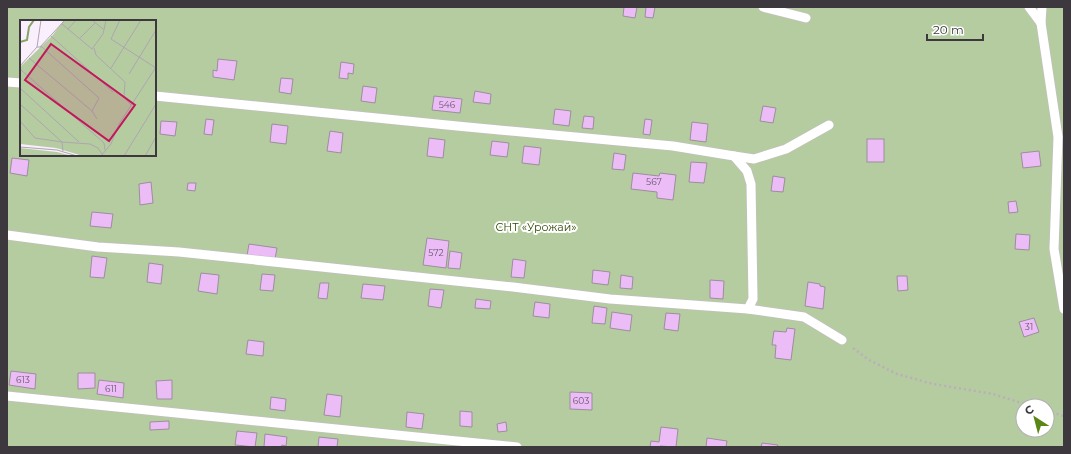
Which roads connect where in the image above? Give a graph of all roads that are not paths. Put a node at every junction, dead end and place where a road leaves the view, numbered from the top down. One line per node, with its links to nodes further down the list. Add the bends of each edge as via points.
1 (763, 7): 4 (lane)
2 (1029, 7): 5 (lane)
3 (1042, 7): 5 (lane)
4 (806, 18)
5 (1041, 23): 13 (lane, via 1058,137 1054,249)
6 (7, 82): 7 (lane)
7 (20, 83)
8 (156, 96): 10 (lane, via 673,146)
9 (829, 125): 10 (lane, via 786,149 754,159)
10 (734, 156): 12 (lane, via 747,172 751,184 753,299)
11 (7, 235): 12 (lane, via 98,247 225,256 610,299)
12 (748, 309): 14 (lane, via 804,317)
13 (1064, 309)
14 (842, 340)
15 (7, 396): 16 (lane)
16 (517, 447)

